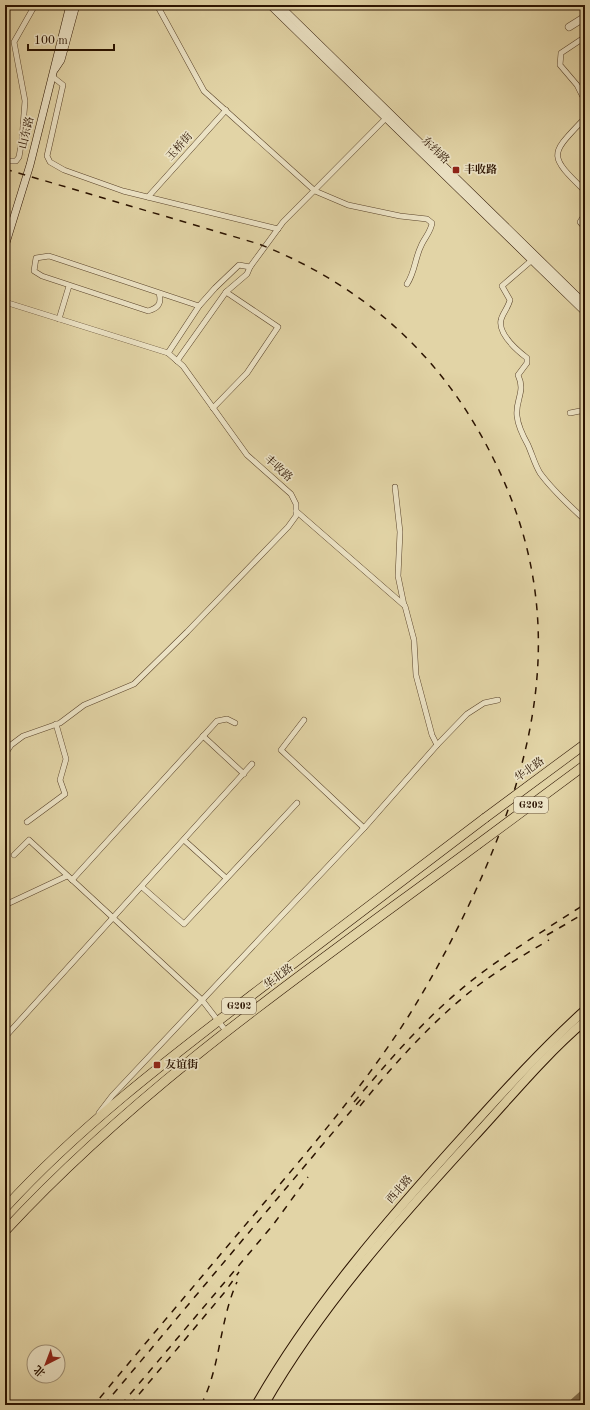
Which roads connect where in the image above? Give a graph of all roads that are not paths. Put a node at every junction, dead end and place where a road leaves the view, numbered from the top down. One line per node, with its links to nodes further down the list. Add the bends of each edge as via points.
1 (35, 5): 17 (street, via 14,42 24,100 22,139 16,161)
2 (70, 5): 12 (main road, 山东路)
3 (76, 5): 12 (main road, 山东路, via 61,60)
4 (157, 5): 14 (street, via 204,91)
5 (270, 5): 15 (main road, 东纬路)
6 (279, 5): 15 (main road, 东纬路)
7 (582, 5): 8 (street)
8 (585, 8)
9 (585, 17): 10 (main road)
10 (569, 27)
11 (585, 36): 13 (street, via 561,53 560,65 578,85)
12 (53, 74): 20 (street, via 63,85 47,156 50,162 64,170); 24 (main road, 山东路, via 30,165)
13 (585, 101)
14 (226, 110): 18 (street); 20 (street, 玉桥街)
15 (388, 116): 18 (street); 25 (main road, 东纬路); 32 (main road, 东纬路)
16 (585, 118): 19 (street, via 560,145 558,160 562,168)
17 (5, 161)
18 (315, 191): 22 (street); 27 (street, via 348,206 427,219 432,223 432,228 420,246 413,275)
19 (585, 191)
20 (148, 197): 22 (street)
21 (585, 214): 23 (street, via 580,222)
22 (278, 228): 26 (street)
23 (585, 228)
24 (5, 246)
25 (532, 260): 34 (main road, 东纬路); 43 (street, via 502,286 510,300 501,320 502,328 514,347 527,358 527,363 518,375 522,383 517,403 517,417 540,473)
26 (250, 267): 29 (street, via 247,274); 33 (street, via 239,266)
27 (408, 284)
28 (69, 286): 30 (street, via 148,311 159,306); 30 (street, via 34,271 36,258 49,256); 35 (street)
29 (226, 292): 37 (street); 38 (street, via 278,327 247,373)
30 (159, 293): 33 (street)
31 (5, 302): 35 (street, 丰收路)
32 (585, 304)
33 (199, 306): 36 (street)
34 (585, 312)
35 (59, 319): 36 (street, 丰收路)
36 (168, 353): 37 (street, 丰收路)
37 (177, 361): 38 (street, 丰收路)
38 (213, 408): 42 (street, 丰收路, via 247,455 292,494)
39 (585, 410): 40 (street)
40 (570, 414)
41 (395, 487): 44 (street, via 400,532 398,576)
42 (296, 511): 44 (street); 48 (street, via 296,516 288,527 142,677 134,684 84,705)
43 (585, 520)
44 (405, 606): 51 (street, via 414,640 416,675)
45 (498, 700): 51 (street, via 484,703 467,714)
46 (304, 720): 58 (street, via 281,750)
47 (235, 723): 49 (street, via 227,719 217,721)
48 (56, 724): 52 (street, via 23,736 11,745); 57 (street, via 66,759 60,780 65,794)
49 (203, 736): 55 (street); 63 (street)
50 (585, 744): 69 (highway, 华北路 / G202, bridge)
51 (437, 745): 58 (street)
52 (5, 754)
53 (252, 764): 55 (street)
54 (585, 765): 71 (highway, 华北路 / G202, bridge)
55 (244, 774): 59 (street)
56 (297, 803): 62 (street)
57 (27, 822)
58 (364, 828): 67 (street)
59 (184, 840): 62 (street); 64 (street)
60 (14, 855): 61 (street, via 29,840)
61 (67, 876): 63 (street); 65 (street)
62 (226, 878): 64 (street, via 184,924)
63 (72, 880): 66 (street)
64 (142, 887): 66 (street)
65 (5, 904)
66 (114, 918): 67 (street); 72 (street)
67 (202, 1000): 69 (street); 73 (street, via 112,1096)
68 (585, 1010): 76 (main road, 西北路, via 541,1052 386,1222 298,1338)
69 (218, 1021): 71 (street); 73 (highway, 华北路 / G202)
70 (585, 1021): 77 (main road, 西北路, via 547,1057 393,1227 304,1342)
71 (226, 1031): 75 (highway, 华北路 / G202, via 151,1091 66,1168)
72 (5, 1037)
73 (89, 1127): 74 (highway, 华北路 / G202)
74 (5, 1208)
75 (5, 1231)
76 (256, 1405)
77 (264, 1405)

